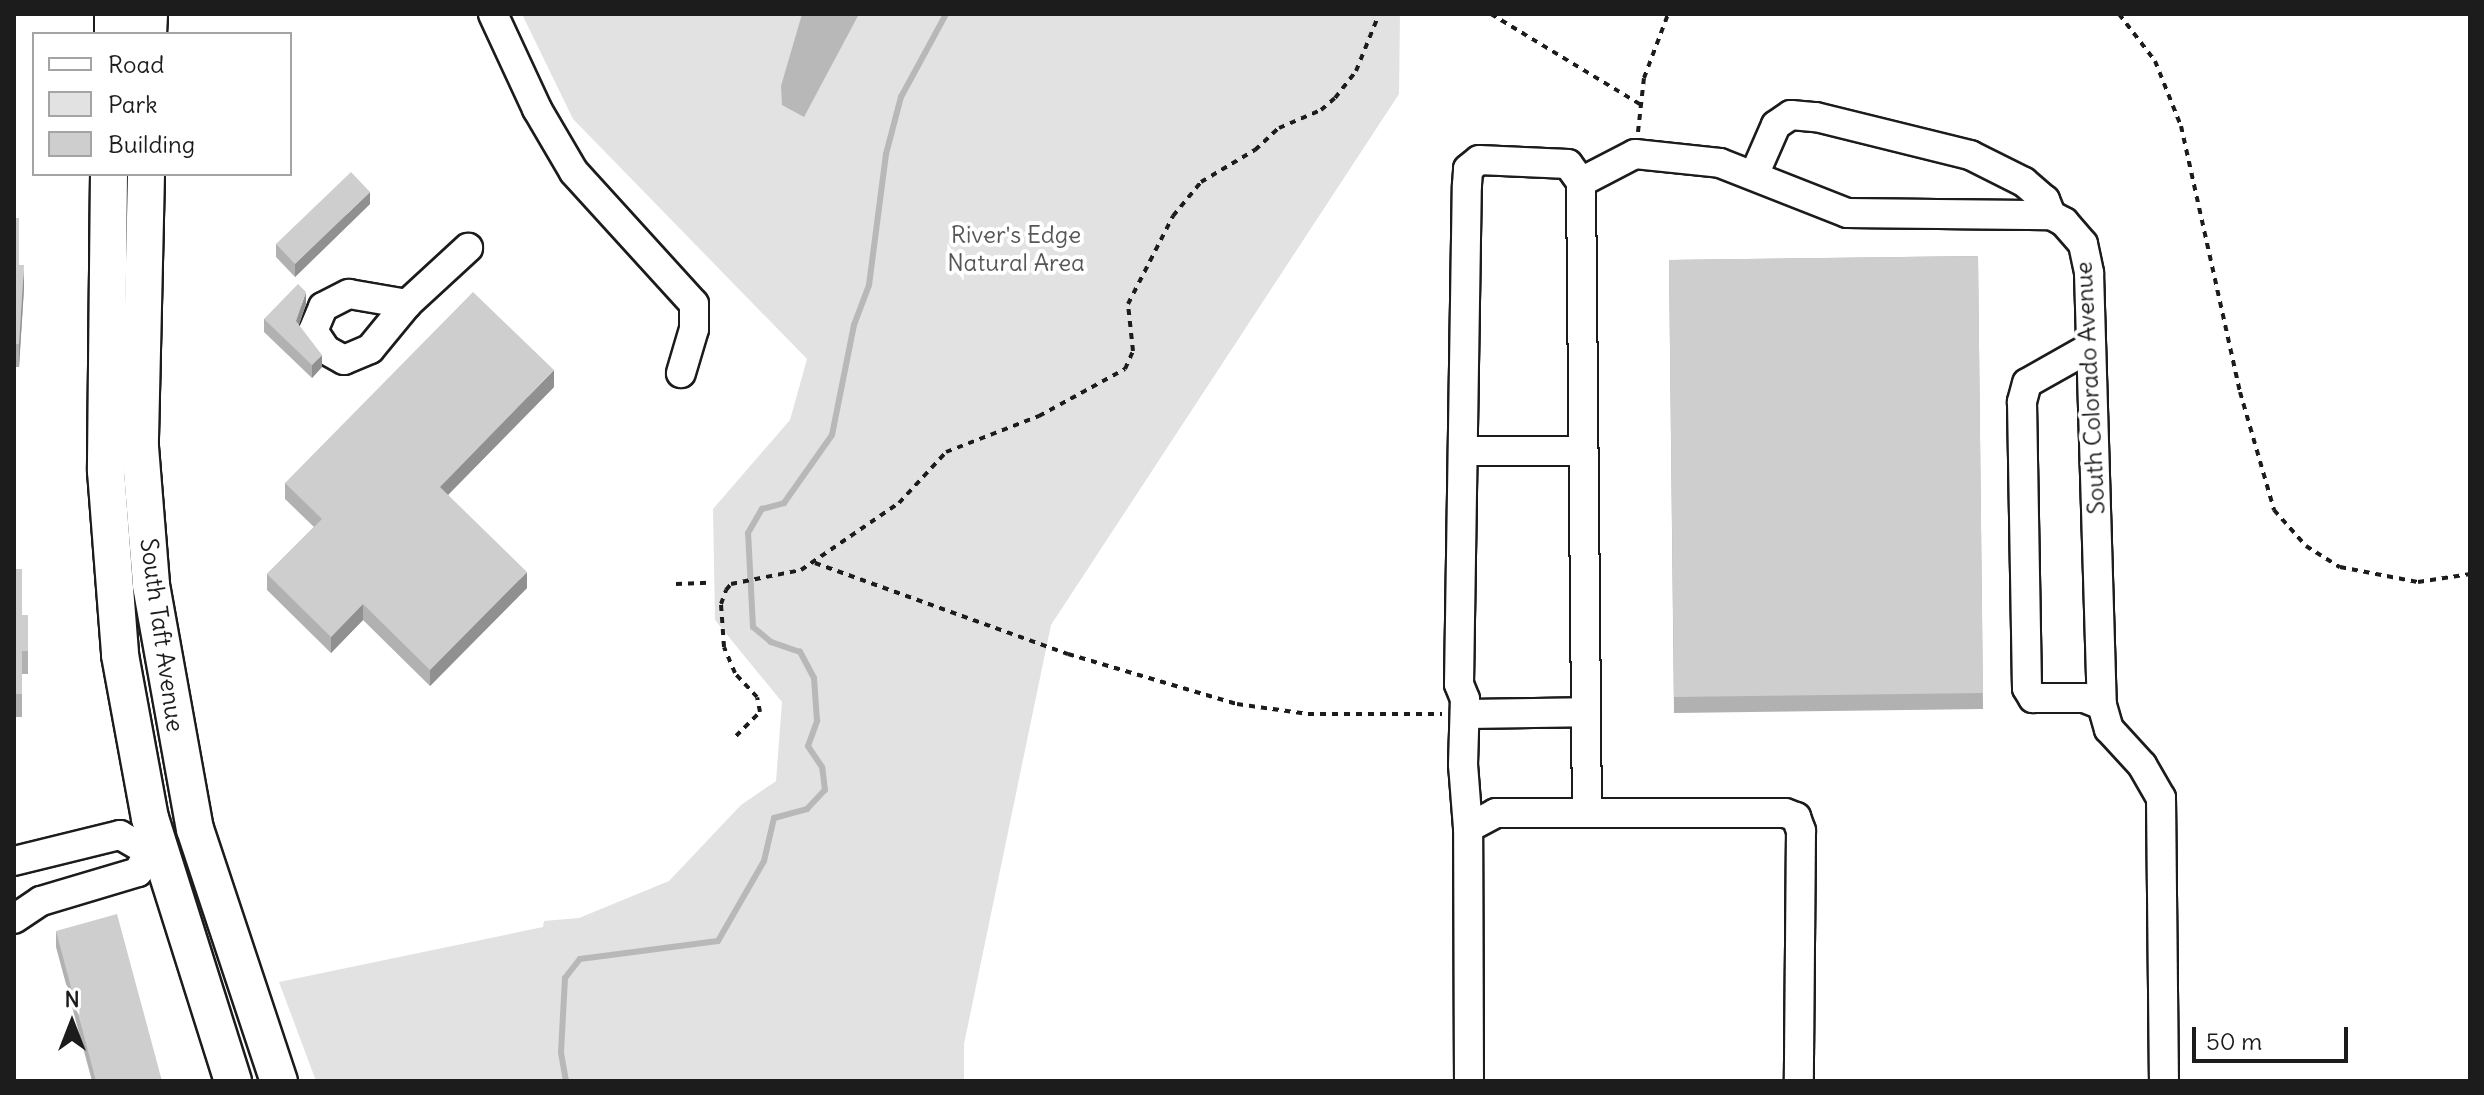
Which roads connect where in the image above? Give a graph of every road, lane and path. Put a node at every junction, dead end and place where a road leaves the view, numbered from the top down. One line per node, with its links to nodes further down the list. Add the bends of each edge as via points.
1 (493, 14): 16 (street, via 537,109 574,172 694,304 694,329)
2 (1379, 14): 19 (path, via 1374,36 1335,98 1279,128 1255,150 1201,182 1173,216 1128,304 1133,351 1125,369 1039,416 946,452 899,503)
3 (1491, 14): 6 (path)
4 (1668, 14): 6 (path, via 1654,44)
5 (2119, 14): 20 (path, via 2155,61 2181,126 2240,392 2274,510 2306,546 2340,567 2406,581)
6 (1641, 105): 7 (path)
7 (1635, 154): 8 (street, via 1720,163); 11 (street)
8 (1755, 173): 12 (street, via 1847,213); 12 (street, South Colorado Avenue, via 1776,125 1791,115 1816,117 1970,155 2024,182 2045,200)
9 (109, 176): 30 (main road, South Taft Avenue, via 106,456 114,610)
10 (146, 176): 23 (main road, South Taft Avenue, via 140,447 151,585)
11 (1581, 182): 17 (street, via 1568,164 1543,159 1479,160 1468,169); 18 (street)
12 (2051, 215): 15 (street, South Colorado Avenue, via 2083,244)
13 (468, 248): 14 (street)
14 (407, 304)
15 (2091, 347): 24 (street, South Colorado Avenue); 24 (street, via 2027,383 2022,402 2027,688 2033,698 2084,698)
16 (681, 373)
17 (1463, 451): 18 (street); 26 (street, via 1459,684)
18 (1583, 451): 25 (street)
19 (814, 562): 26 (path, via 1068,654 1237,704 1308,714); 27 (path, via 767,580 731,584 721,604 724,647 735,673 757,697 760,712)
20 (2470, 574)
21 (709, 583): 22 (path)
22 (676, 584)
23 (168, 683): 30 (main road, via 155,726 172,805); 33 (main road, South Taft Avenue, via 195,829)
24 (2102, 705): 37 (street, South Colorado Avenue, via 2109,729 2142,765 2161,798)
25 (1586, 712): 26 (street); 28 (street)
26 (1465, 714): 29 (street)
27 (736, 736)
28 (1587, 813): 29 (street, via 1496,813); 36 (street, via 1796,817 1801,831)
29 (1468, 828): 35 (street)
30 (154, 850): 31 (street, via 120,835); 32 (street, via 138,872 41,901); 33 (main road, via 190,875 237,1033); 34 (main road, South Taft Avenue)
31 (14, 861)
32 (14, 919)
33 (274, 1067)
34 (233, 1081)
35 (1469, 1081)
36 (1799, 1081)
37 (2164, 1081)

